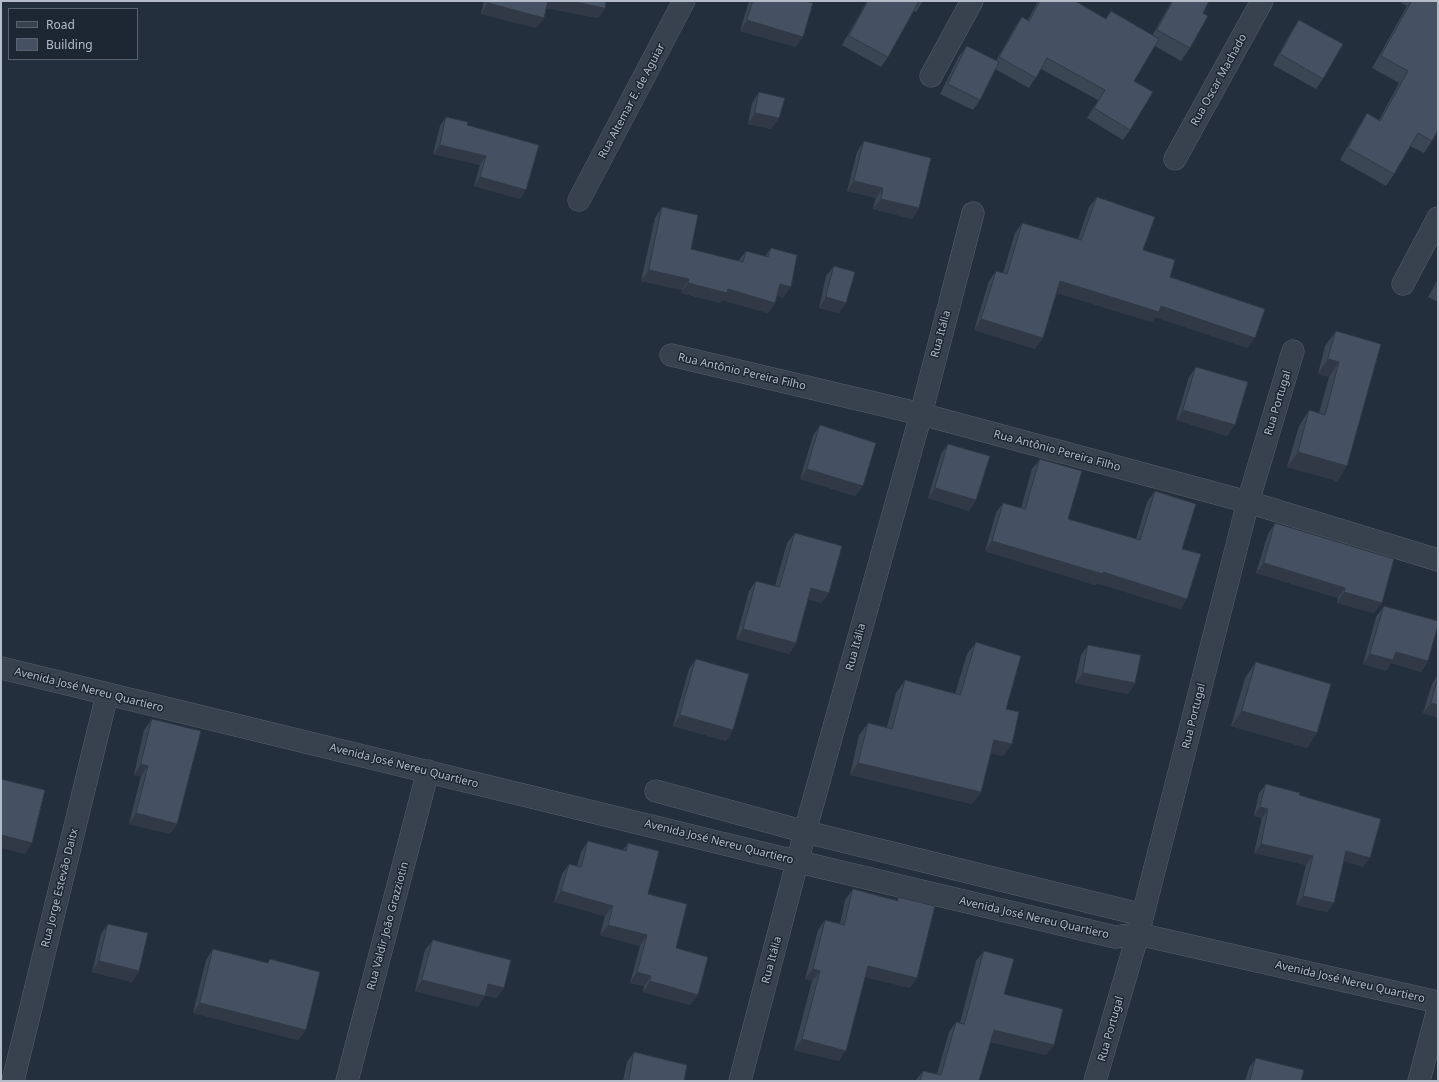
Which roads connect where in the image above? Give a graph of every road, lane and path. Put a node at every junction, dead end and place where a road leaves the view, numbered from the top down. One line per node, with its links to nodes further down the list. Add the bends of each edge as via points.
1 (684, 1): 6 (street, Rua Altemar E. de Aguiar)
2 (972, 1): 4 (street)
3 (1262, 1): 5 (street, Rua Oscar Machado)
4 (931, 76)
5 (1176, 159)
6 (579, 200)
7 (973, 213): 12 (street, Rua Itália)
8 (1438, 218): 9 (street)
9 (1403, 284)
10 (1293, 351): 13 (street, Rua Portugal)
11 (671, 355): 12 (street, Rua Antônio Pereira Filho)
12 (921, 414): 13 (street, Rua Antônio Pereira Filho); 19 (street, Rua Itália)
13 (1248, 502): 14 (street, Rua Antônio Pereira Filho); 21 (street, Rua Portugal)
14 (1438, 560)
15 (1, 668): 16 (street, Avenida José Nereu Quartiero)
16 (107, 695): 17 (street, Avenida José Nereu Quartiero); 24 (street, Rua Jorge Estevão Daitx)
17 (428, 771): 20 (street, Avenida José Nereu Quartiero); 25 (street, Rua Valdir João Grazziotin)
18 (656, 791): 19 (street, Avenida José Nereu Quartiero)
19 (806, 832): 20 (street, Rua Itália); 21 (street, Avenida José Nereu Quartiero)
20 (799, 862): 21 (street, Avenida José Nereu Quartiero, via 1115,937); 26 (street, Rua Itália)
21 (1141, 924): 22 (street, Avenida José Nereu Quartiero); 27 (street, Rua Portugal)
22 (1438, 1002)
23 (1438, 1009): 28 (street)
24 (13, 1081)
25 (347, 1081)
26 (740, 1081)
27 (1095, 1081)
28 (1419, 1081)

